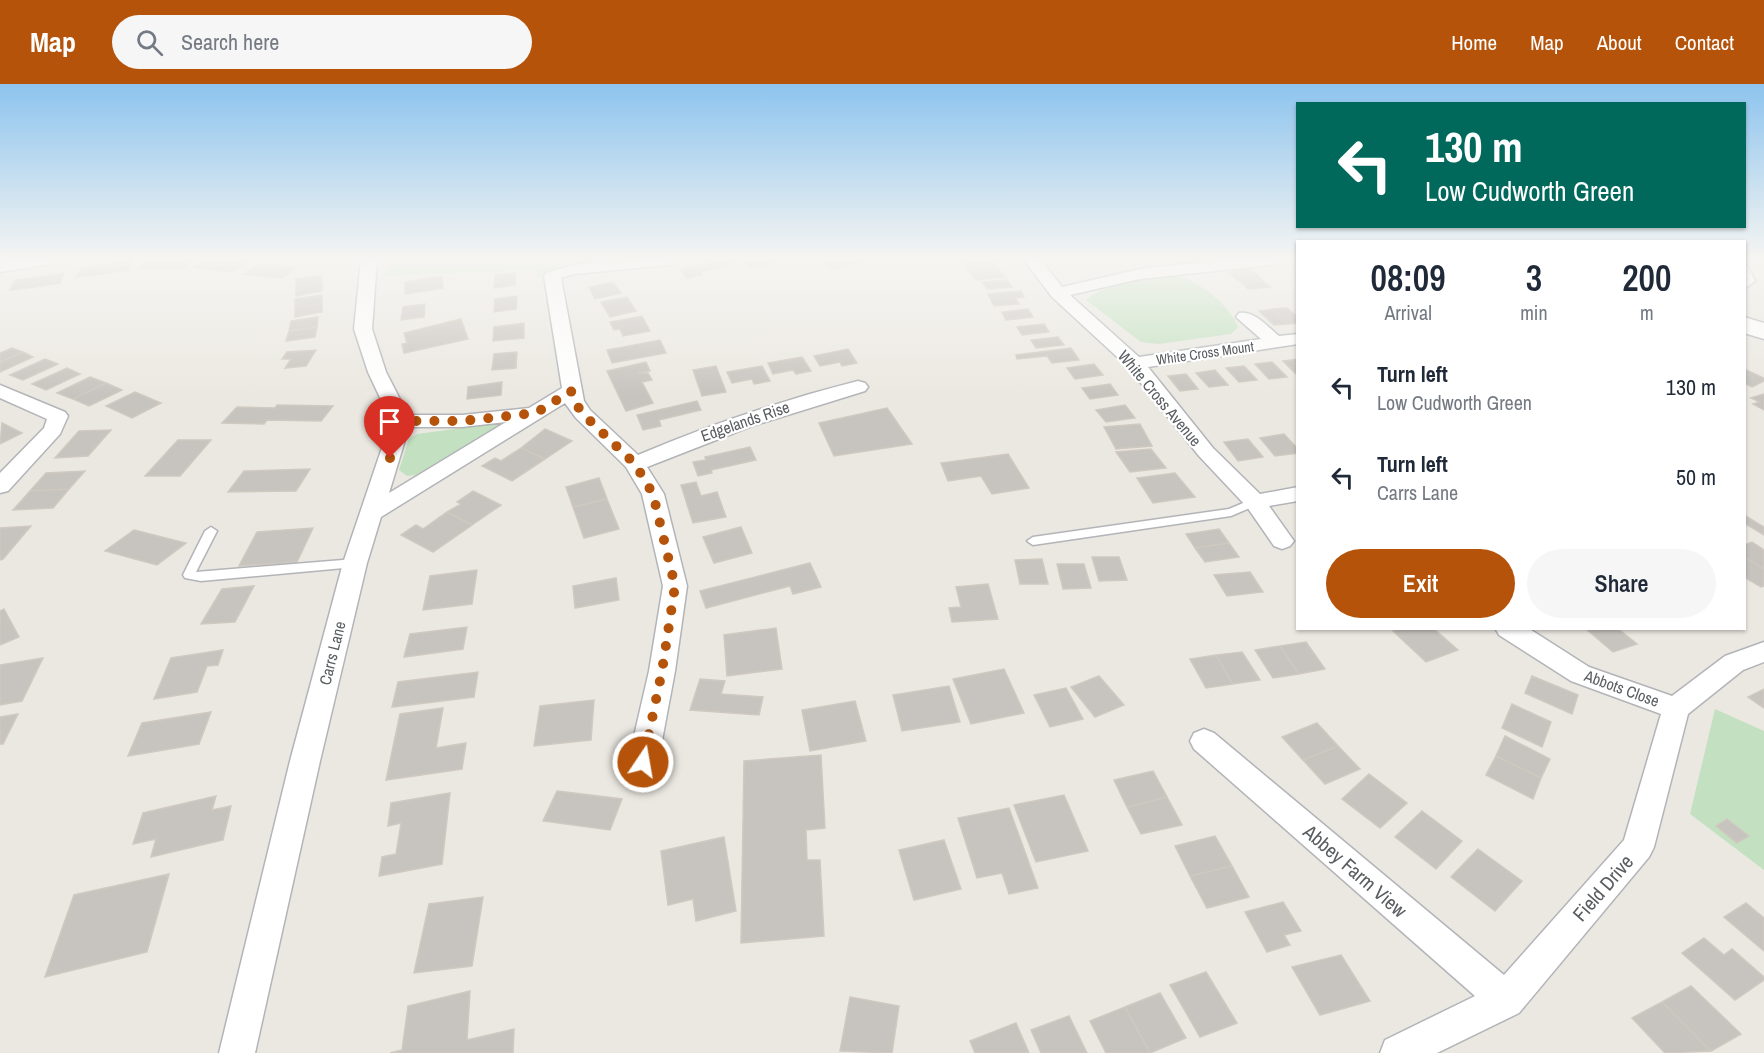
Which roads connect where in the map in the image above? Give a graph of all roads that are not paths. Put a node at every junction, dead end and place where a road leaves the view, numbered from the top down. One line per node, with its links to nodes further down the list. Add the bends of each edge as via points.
1 (365, 305): 14 (street, via 363,329 377,372)
2 (557, 305): 12 (street)
3 (1071, 305): 9 (street, White Cross Avenue)
4 (1245, 317): 8 (street, White Cross Mount)
5 (1746, 325): 6 (street)
6 (1764, 332)
7 (1296, 339): 8 (street, White Cross Mount)
8 (1275, 342): 9 (street, White Cross Mount)
9 (1135, 363): 18 (street, White Cross Avenue, via 1206,452)
10 (858, 387): 15 (street, Edgelands Rise, via 772,411)
11 (0, 391): 16 (street, via 58,416 53,430)
12 (571, 391): 13 (street); 15 (street, via 583,414)
13 (536, 413): 14 (street, via 462,421); 19 (street)
14 (401, 421): 19 (street, Carrs Lane)
15 (635, 464): 28 (street, via 653,494 675,586)
16 (0, 486)
17 (1296, 494): 18 (street)
18 (1255, 502): 21 (lane, via 1231,512); 22 (street, White Cross Avenue)
19 (372, 513): 23 (street, Carrs Lane)
20 (211, 531): 23 (lane, via 189,575)
21 (1033, 541)
22 (1282, 541)
23 (355, 563): 30 (street, Carrs Lane)
24 (1511, 630): 26 (street, Abbots Close, via 1580,674)
25 (1764, 652): 26 (street, via 1734,663)
26 (1676, 708): 29 (street, Field Drive, via 1638,847)
27 (1204, 741): 29 (street, Abbey Farm View)
28 (643, 762)
29 (1506, 1000): 31 (street, Field Drive)
30 (237, 1053)
31 (1398, 1053)

